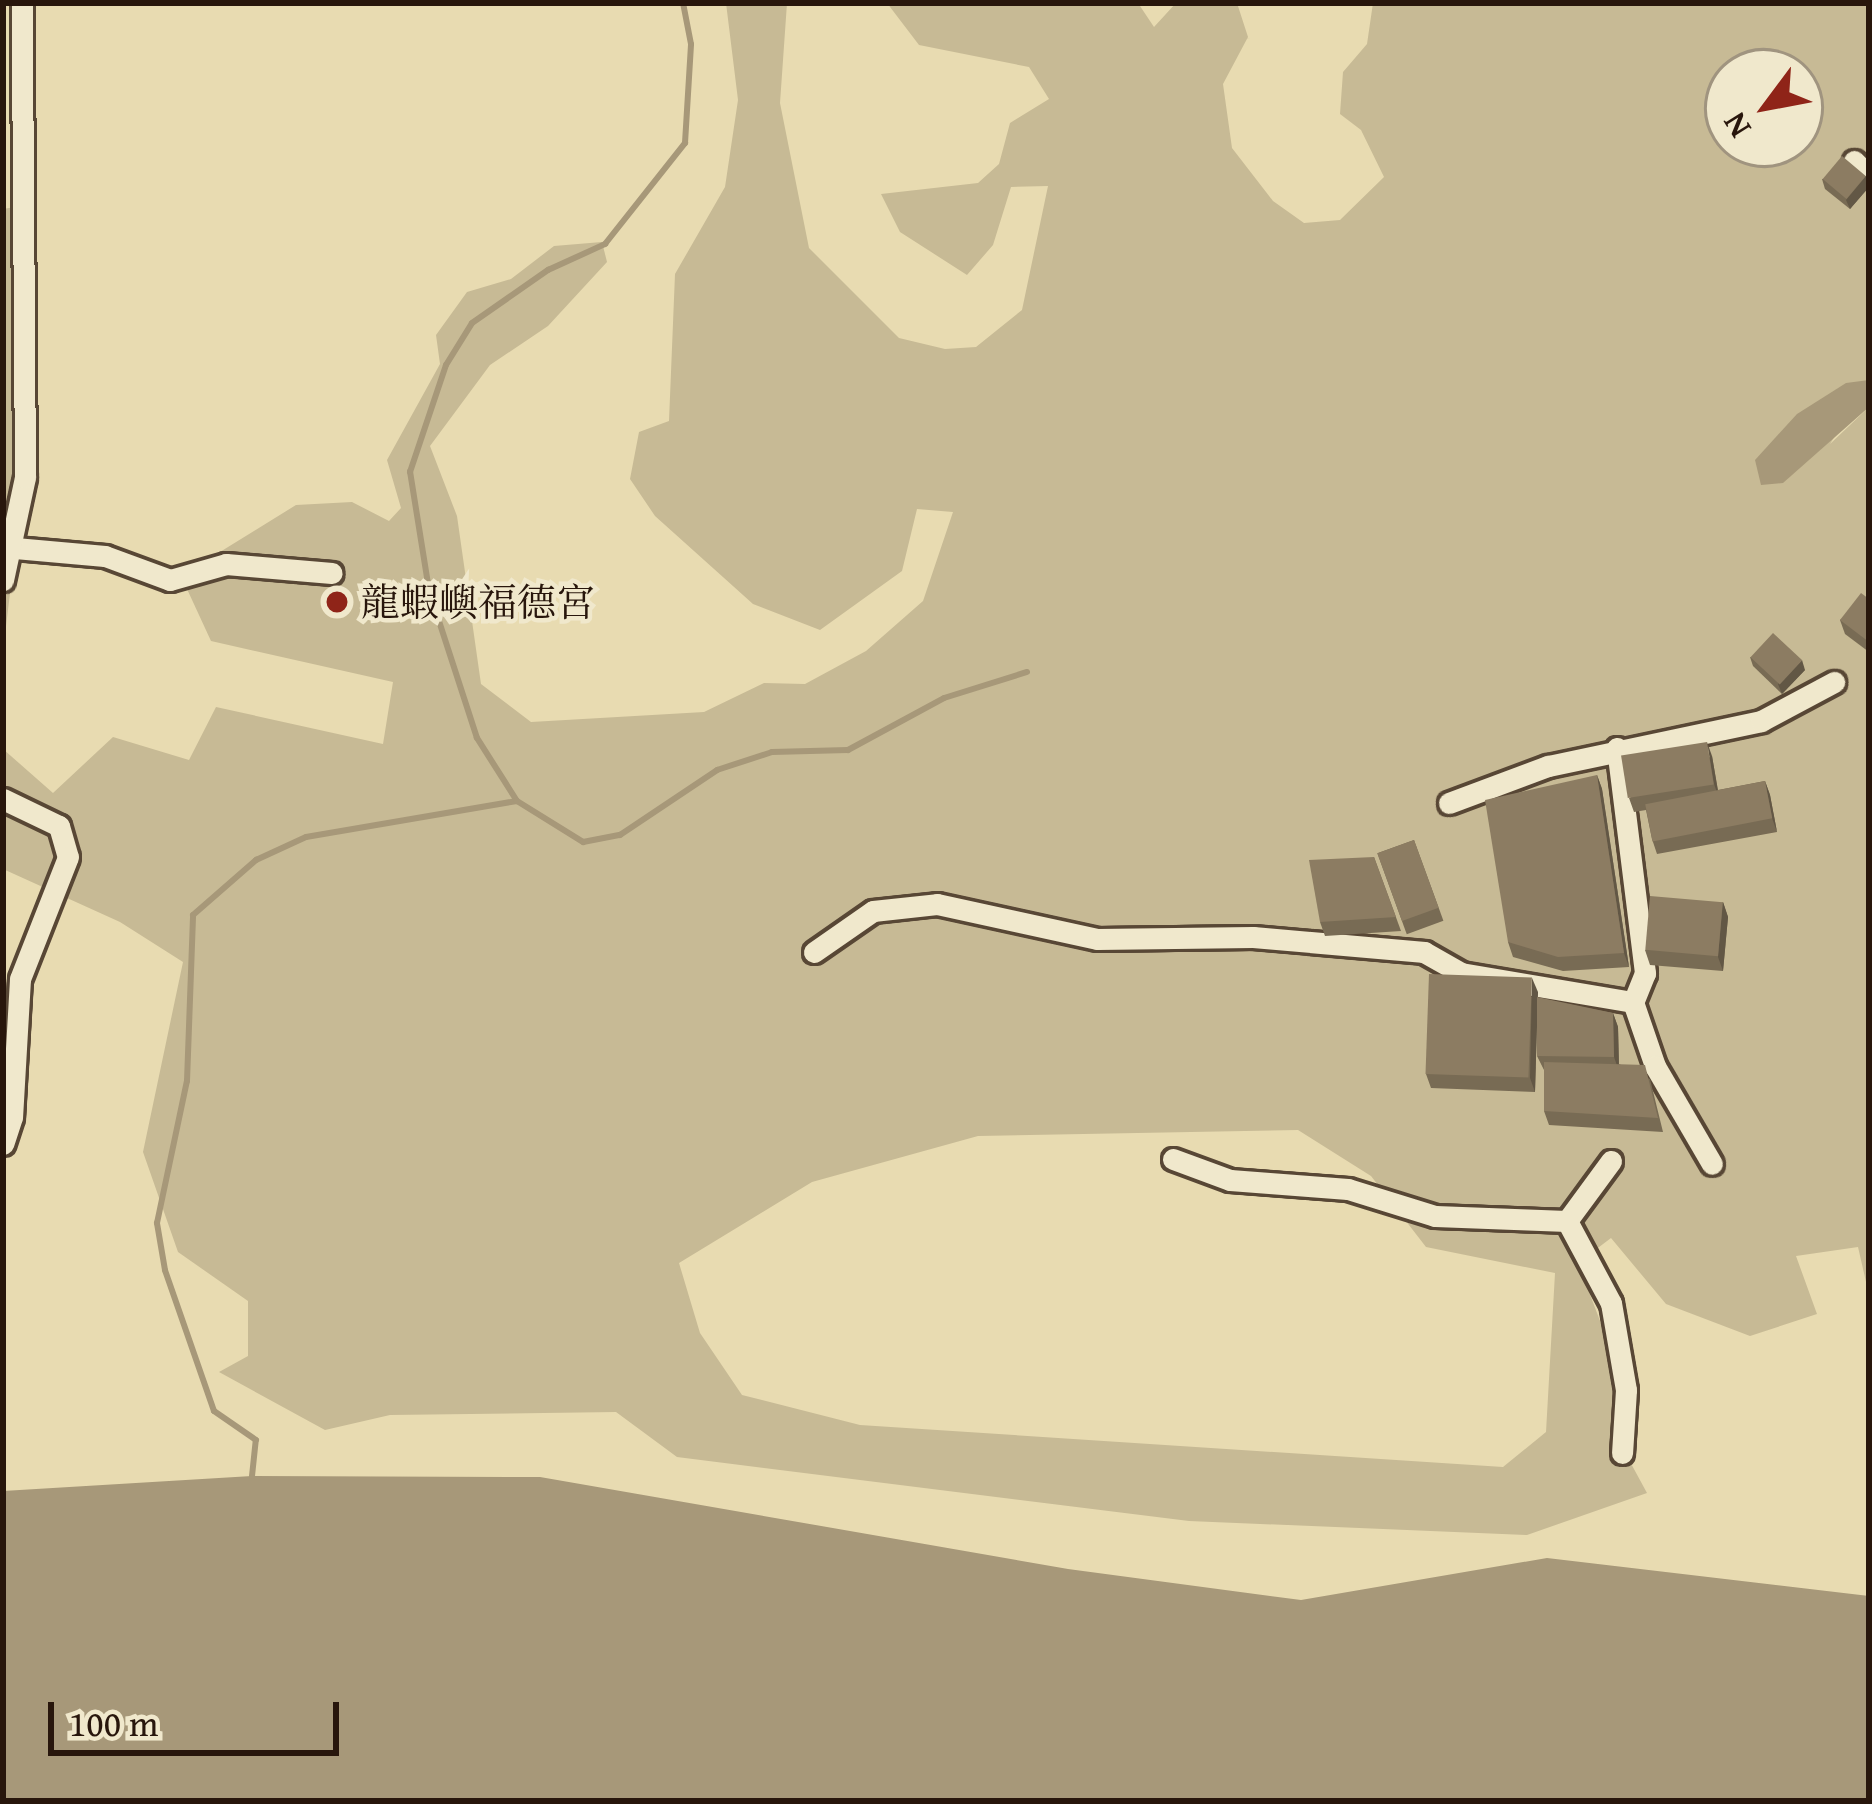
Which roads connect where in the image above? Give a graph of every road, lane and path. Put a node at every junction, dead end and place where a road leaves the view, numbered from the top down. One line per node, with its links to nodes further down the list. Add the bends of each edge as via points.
1 (22, 3): 2 (street, via 26,477)
2 (15, 548): 3 (street, via 105,556 170,580 226,564); 4 (street)
3 (332, 573)
4 (3, 580)
5 (1834, 682): 6 (street, via 1761,721)
6 (1617, 748): 8 (street); 10 (street, via 1645,973)
7 (3, 799): 11 (street, via 59,826 68,857 20,979 12,1118)
8 (1449, 802)
9 (814, 952): 10 (street, via 873,911 937,904 1097,940 1253,937 1424,952 1461,973)
10 (1633, 1002): 14 (street, via 1655,1066)
11 (3, 1144)
12 (1173, 1159): 15 (street, via 1230,1180 1348,1189 1435,1216)
13 (1611, 1161): 15 (street)
14 (1712, 1164)
15 (1567, 1221): 16 (street, via 1611,1303 1626,1390)
16 (1622, 1453)

